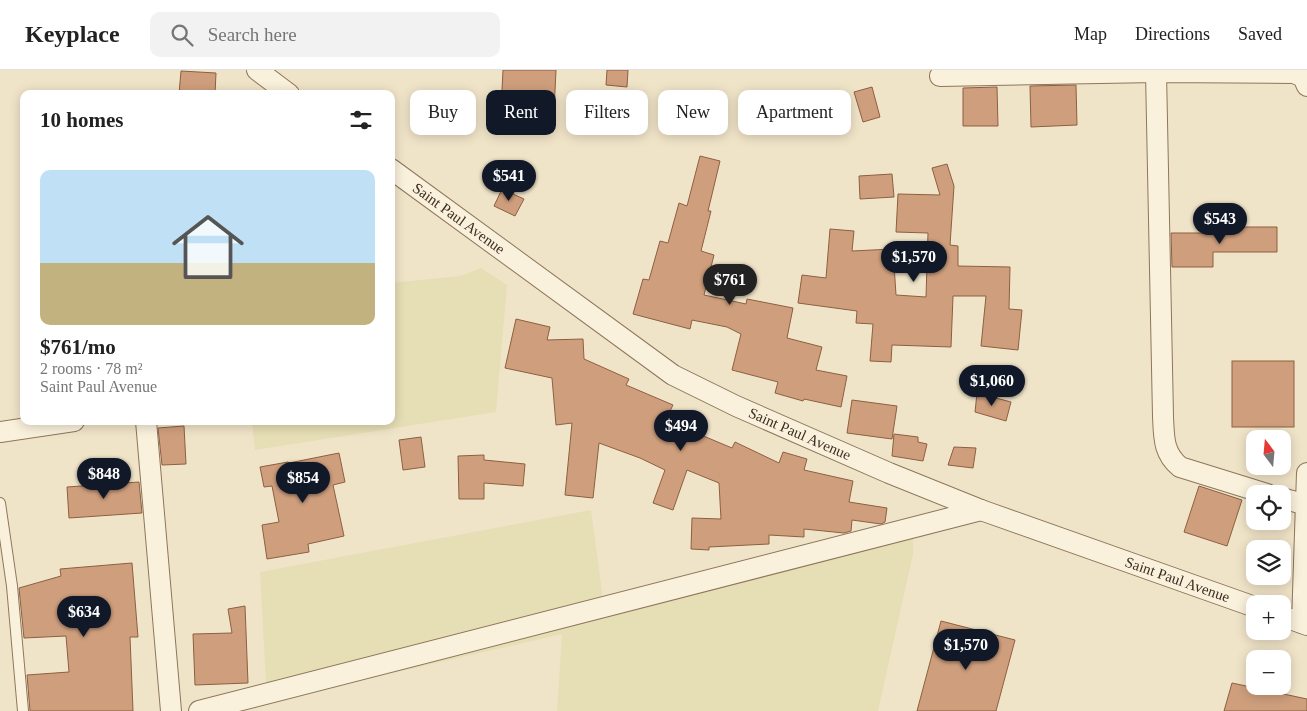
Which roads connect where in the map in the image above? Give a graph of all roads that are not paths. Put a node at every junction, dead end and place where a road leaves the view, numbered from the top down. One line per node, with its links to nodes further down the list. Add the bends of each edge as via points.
1 (257, 70): 5 (street)
2 (1156, 72): 3 (street); 4 (street, via 1294,73 1303,77); 11 (street, via 1163,416 1167,450 1172,461 1180,467)
3 (940, 76)
4 (1307, 86)
5 (284, 90)
6 (395, 173): 15 (street, Saint Paul Avenue, via 673,375 889,474)
7 (47, 425): 9 (street)
8 (146, 425): 20 (street)
9 (0, 432)
10 (1307, 473): 14 (street)
11 (1246, 487)
12 (1291, 501): 14 (street)
13 (0, 503): 19 (lane, via 12,586)
14 (1306, 505): 18 (street)
15 (981, 510): 16 (street, Saint Paul Avenue); 21 (street)
16 (1246, 604)
17 (1291, 619): 18 (street)
18 (1304, 624)
19 (23, 711)
20 (170, 711)
21 (200, 711)

